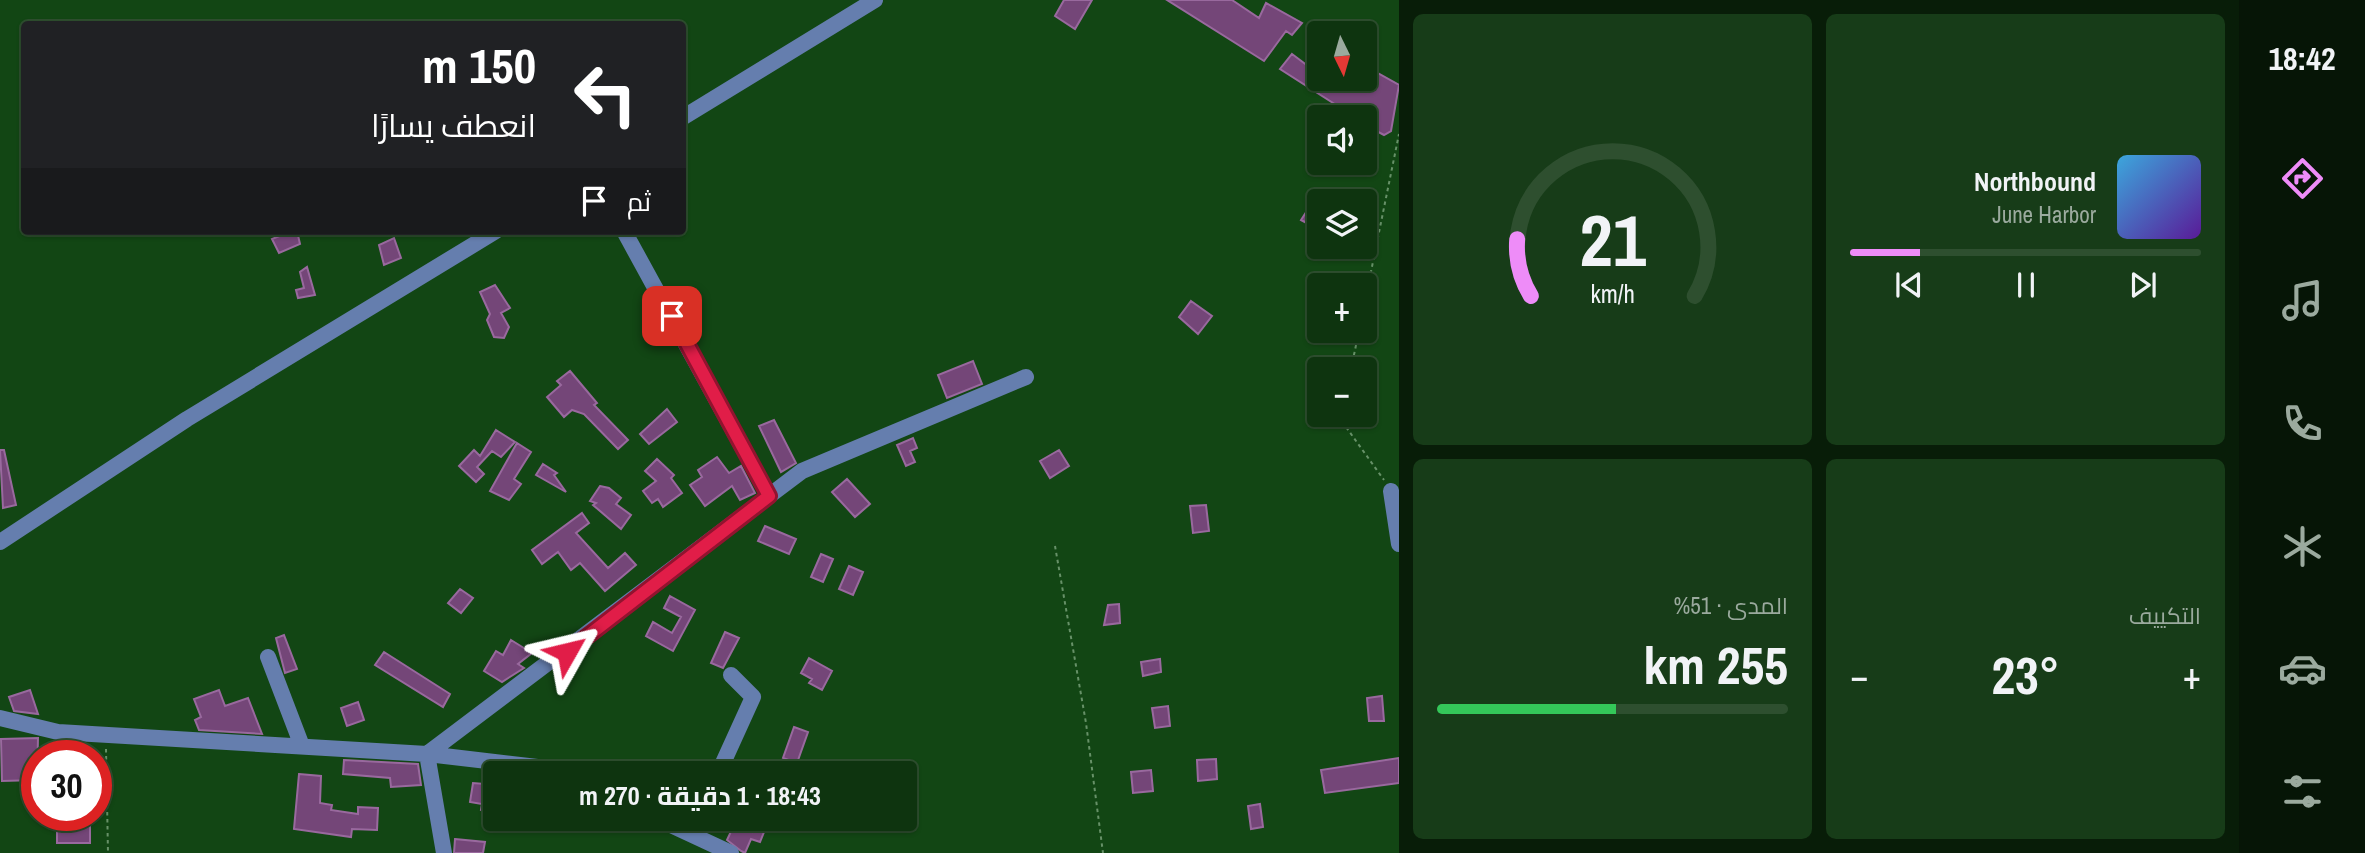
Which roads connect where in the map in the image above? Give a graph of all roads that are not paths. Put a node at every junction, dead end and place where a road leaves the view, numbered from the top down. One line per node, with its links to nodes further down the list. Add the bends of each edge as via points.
1 (875, 0): 2 (street)
2 (686, 116)
3 (489, 235): 8 (street, via 187,419)
4 (626, 235): 7 (street)
5 (1026, 377): 7 (street, via 802,471)
6 (1391, 491): 9 (street)
7 (769, 496): 14 (street)
8 (0, 542)
9 (1399, 544)
10 (268, 657): 13 (street)
11 (731, 675): 16 (street, via 753,697)
12 (0, 718): 13 (street, via 58,732)
13 (302, 746): 14 (street)
14 (427, 754): 15 (street); 18 (street)
15 (486, 761)
16 (724, 761)
17 (701, 831): 19 (street)
18 (444, 853)
19 (731, 853)

